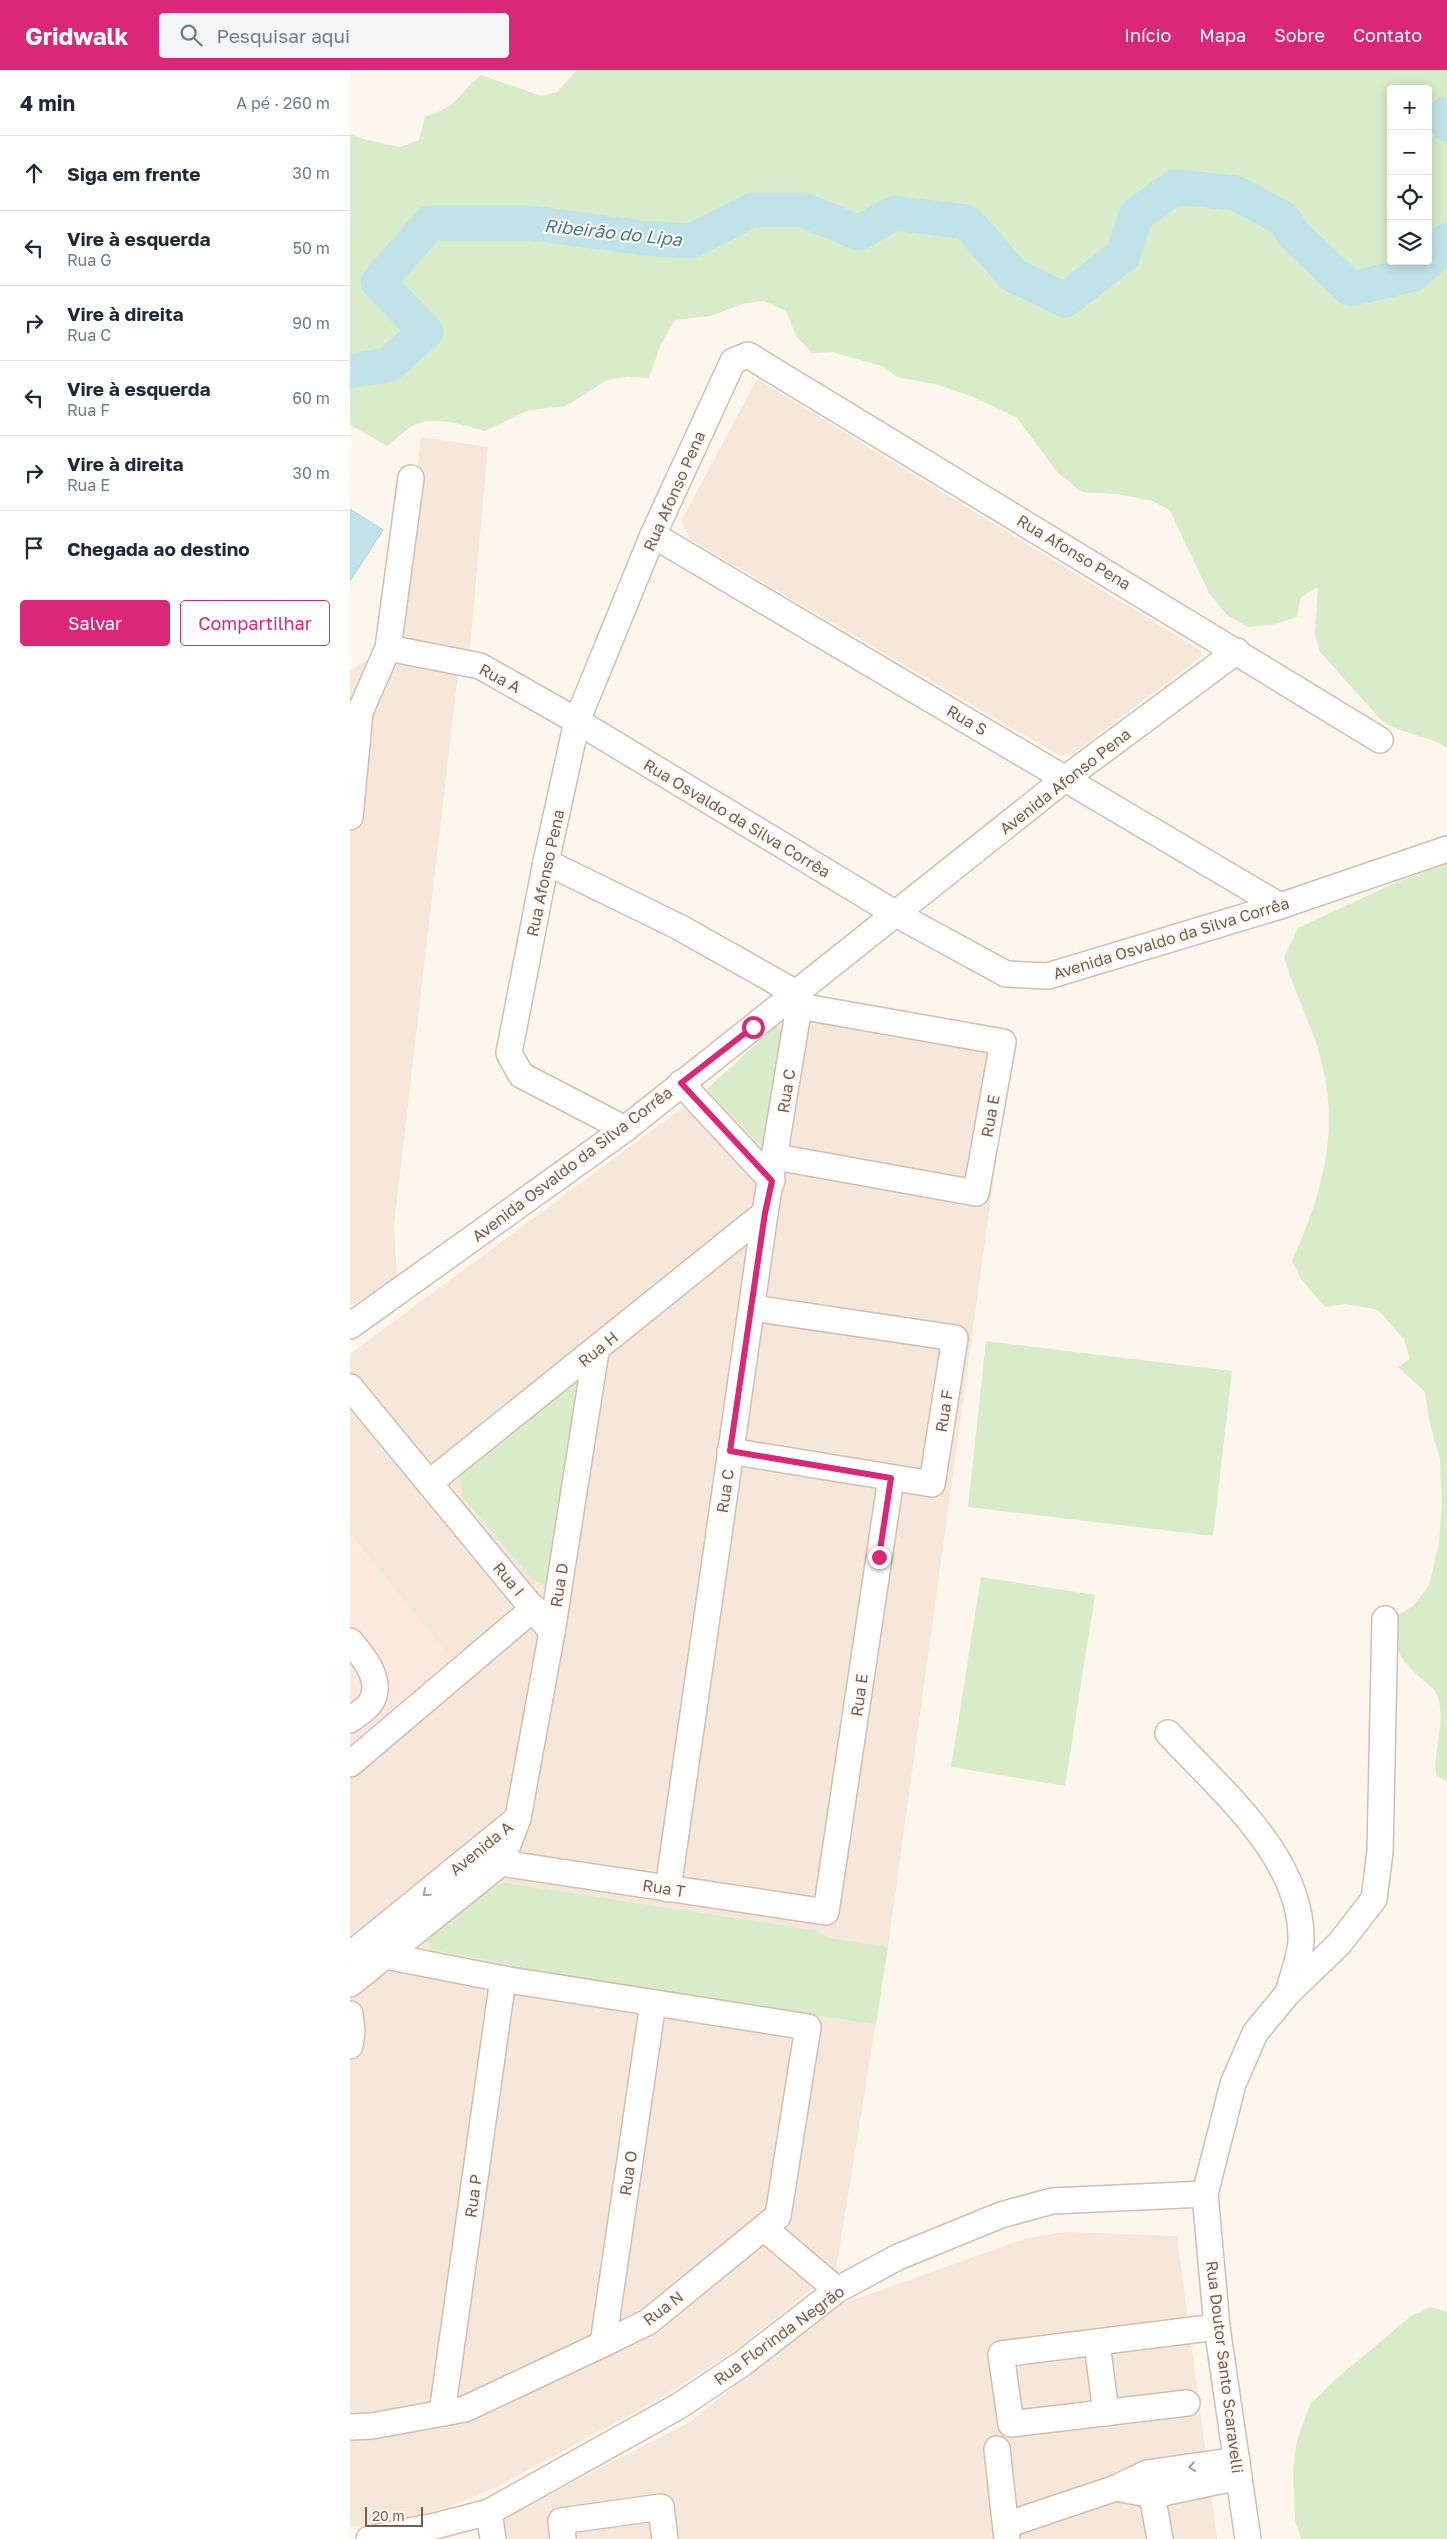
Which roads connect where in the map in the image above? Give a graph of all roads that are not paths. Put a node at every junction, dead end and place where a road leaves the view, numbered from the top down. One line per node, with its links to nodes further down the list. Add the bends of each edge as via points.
1 (411, 478): 3 (street)
2 (653, 535): 4 (street, Rua Afonso Pena, via 733,361 748,355); 6 (street, Rua Afonso Pena); 8 (street, Rua S)
3 (388, 648): 5 (street); 6 (street, Rua A, via 480,666)
4 (1237, 651): 7 (street); 8 (street, Avenida Afonso Pena)
5 (355, 712): 9 (street)
6 (577, 721): 11 (street, Rua Afonso Pena); 13 (street, Rua Osvaldo da Silva Corrêa)
7 (1380, 740)
8 (1066, 778): 12 (street, Rua S); 13 (street, Avenida Afonso Pena)
9 (350, 817)
10 (1447, 848): 12 (street, Avenida Osvaldo da Silva Corrêa)
11 (546, 862): 14 (street, via 679,927); 16 (street, Rua Afonso Pena, via 509,1053 521,1075)
12 (1280, 906): 13 (street, Avenida Osvaldo da Silva Corrêa, via 1048,976 1006,974)
13 (896, 914): 14 (street, Avenida Osvaldo da Silva Corrêa)
14 (797, 999): 15 (street, Avenida Osvaldo da Silva Corrêa); 17 (street, Rua C); 17 (street, Rua E, via 1003,1042 976,1193)
15 (681, 1083): 16 (street, Avenida Osvaldo da Silva Corrêa); 17 (street)
16 (625, 1129): 20 (street, Avenida Osvaldo da Silva Corrêa)
17 (774, 1169): 18 (street, Rua C)
18 (765, 1213): 19 (street, Rua C); 21 (street, Rua H)
19 (752, 1308): 23 (street, Rua C); 24 (street, Rua F, via 955,1338 932,1484)
20 (350, 1326)
21 (596, 1351): 25 (street, Rua H); 28 (street, Rua D)
22 (350, 1387): 25 (street, Rua I)
23 (730, 1451): 24 (street, Rua F); 35 (street, Rua C)
24 (891, 1478): 36 (street, Rua E)
25 (429, 1483): 26 (street, Rua I)
26 (534, 1608): 28 (street); 32 (street, Rua I)
27 (1385, 1619): 41 (street, Rua Doutor Santo Scaravelli, via 1380,1852 1374,1899 1339,1944)
28 (552, 1632): 33 (street, Rua D)
29 (350, 1641): 30 (street, via 365,1658 376,1686 371,1702)
30 (350, 1720)
31 (1168, 1732): 41 (street, via 1267,1840 1295,1894 1301,1942)
32 (350, 1764)
33 (518, 1818): 34 (street, Avenida A); 37 (street, Avenida A, one-way to 37)
34 (501, 1863): 35 (street, Rua T); 38 (street, Avenida A)
35 (668, 1889): 36 (street, Rua T)
36 (826, 1912)
37 (350, 1955)
38 (386, 1956): 39 (street); 40 (street, Avenida A)
39 (503, 1979): 42 (street); 52 (street, Rua P)
40 (350, 1984)
41 (1288, 1993): 45 (street, Rua Doutor Santo Scaravelli, via 1255,2033 1233,2084)
42 (653, 2003): 46 (street, Rua N, via 808,2027 778,2216); 50 (street, Rua O)
43 (350, 2014): 44 (street)
44 (350, 2046)
45 (1205, 2194): 47 (street, Rua Florinda Negrão, via 1052,2201 1001,2215 907,2254); 48 (street, Rua Doutor Santo Scaravelli)
46 (764, 2228): 47 (street); 50 (street, Rua N, via 648,2322)
47 (836, 2290): 58 (street, Rua Florinda Negrão, via 743,2363 679,2406)
48 (1217, 2327): 49 (street); 56 (street, Rua Doutor Santo Scaravelli)
49 (1097, 2343): 53 (street); 53 (street, via 1001,2354 1011,2424)
50 (603, 2344): 52 (street, Rua N, via 465,2409)
51 (1187, 2403): 53 (street)
52 (442, 2413): 54 (street, Rua N)
53 (1106, 2413)
54 (350, 2427)
55 (997, 2449): 59 (street)
56 (1238, 2468): 57 (street); 65 (street, Rua Doutor Santo Scaravelli)
57 (1150, 2484): 59 (street, via 1116,2488); 64 (street)
58 (489, 2512): 60 (street, Rua Florinda Negrão); 61 (street)
59 (1007, 2532)
60 (369, 2539)
61 (492, 2539)
62 (563, 2539): 63 (street, via 561,2521 661,2507)
63 (665, 2539)
64 (1160, 2539)
65 (1248, 2539)

